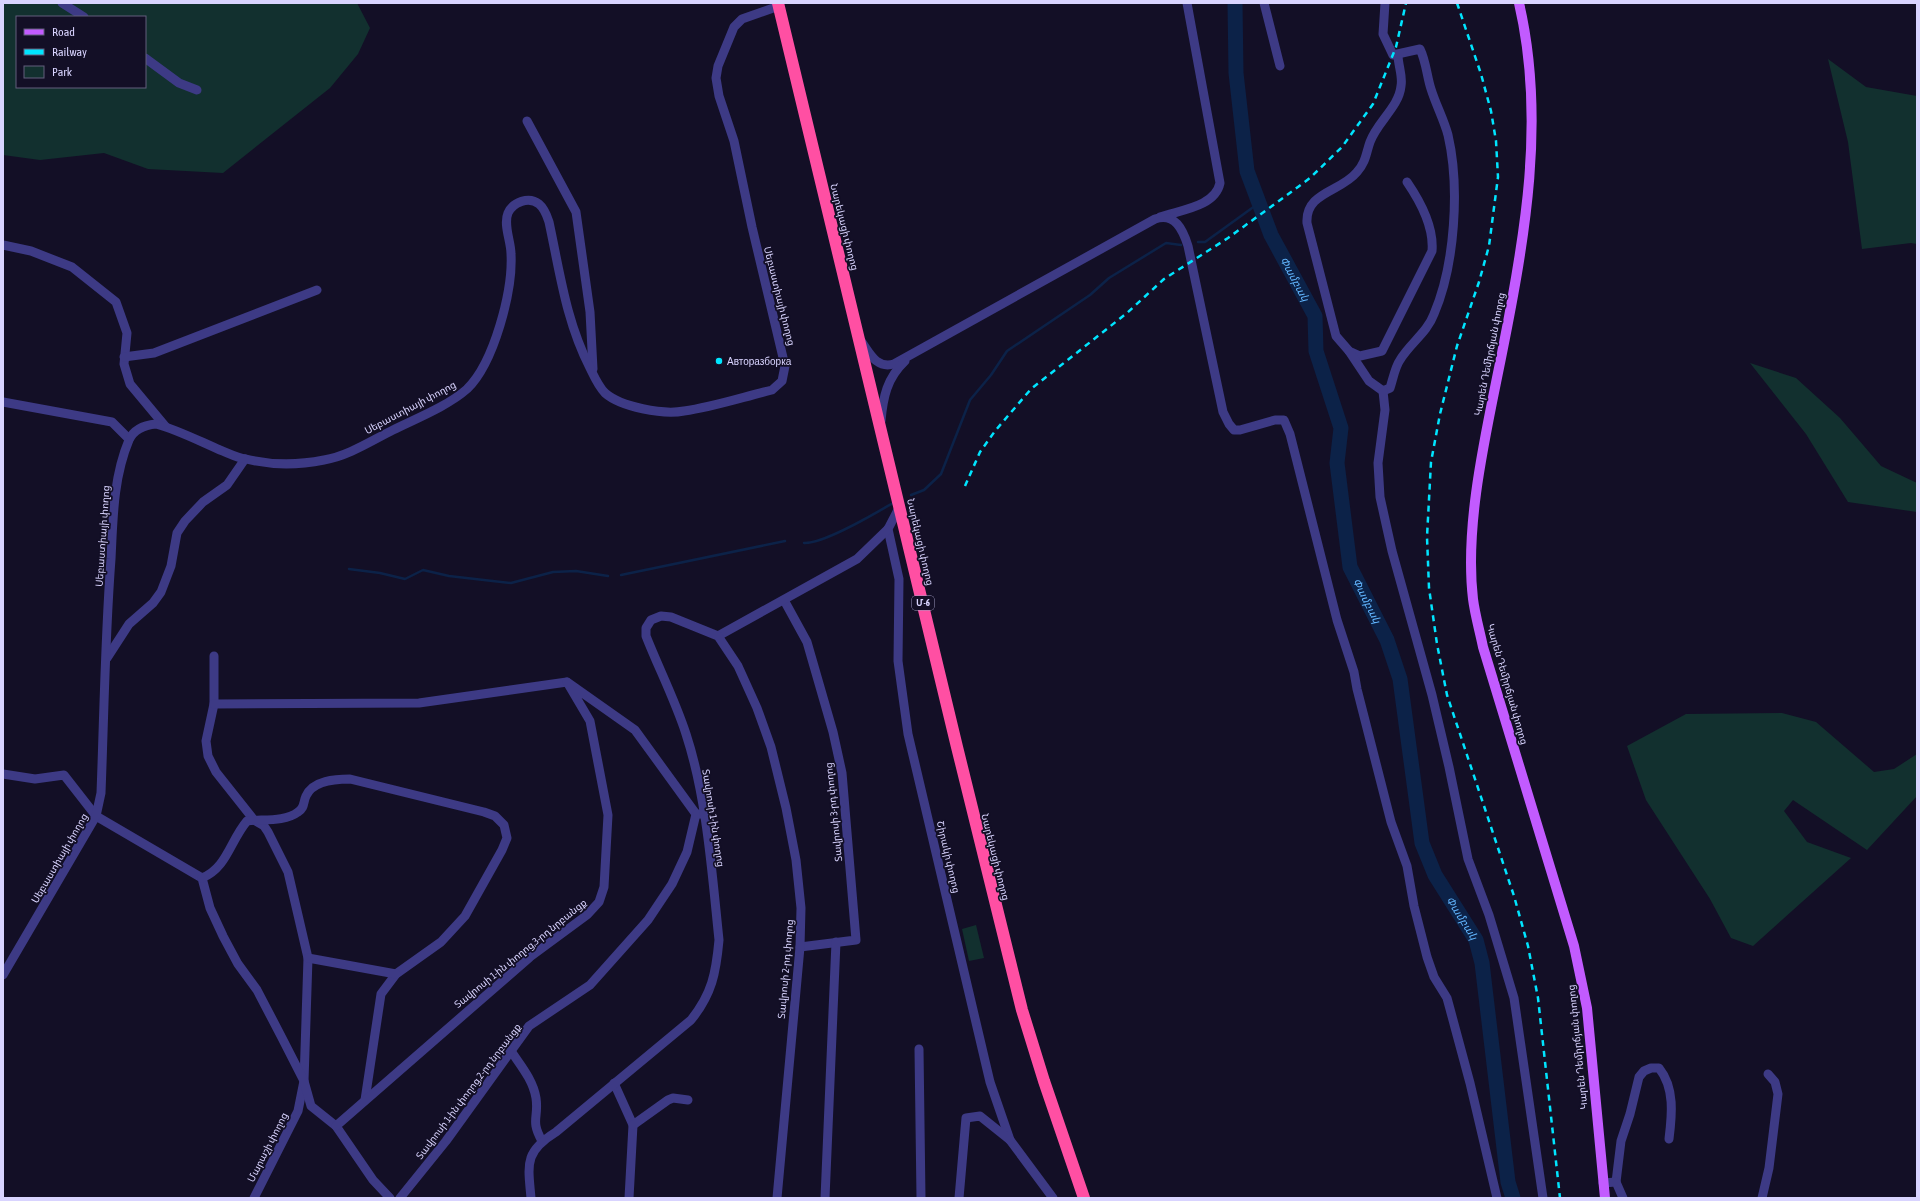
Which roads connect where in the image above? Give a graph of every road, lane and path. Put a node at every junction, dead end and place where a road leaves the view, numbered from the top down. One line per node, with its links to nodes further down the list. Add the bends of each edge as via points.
1 (62, 3): 9 (street)
2 (759, 3): 8 (street)
3 (1187, 3): 16 (street, via 1220,183 1218,191 1206,202)
4 (1264, 3): 12 (street)
5 (1385, 3): 10 (street, via 1384,34 1393,55)
6 (1519, 3): 61 (main road, Կարեն Դեմիրճյան փողոց, via 1526,32 1532,93 1528,186 1520,257 1475,507 1471,563 1473,600 1483,648 1574,946 1581,977 1587,1008)
7 (779, 5): 8 (street, Սեբաստիայի փողոց); 19 (highway, Նարեկացի փողոց / Մ-6)
8 (765, 10): 23 (street, Սեբաստիայի փողոց, via 742,19 734,27 718,66 716,78 719,96 734,141 782,350 785,366 782,381 772,390 683,412 662,412 615,399 603,390)
9 (82, 16)
10 (1398, 55): 20 (street, via 1401,86 1389,113 1370,141 1365,161 1352,178 1315,201 1306,214 1336,336); 24 (street, via 1414,49 1420,49 1423,55 1448,135 1455,207 1443,288 1434,315 1426,329 1399,361 1390,388)
11 (146, 59): 13 (street, via 179,83)
12 (1280, 66)
13 (197, 90)
14 (528, 121): 23 (street, via 576,212 590,312)
15 (1407, 182): 20 (street, via 1416,194 1424,215 1433,241 1432,251 1382,351 1360,356)
16 (1159, 218): 21 (street); 73 (street, via 1172,220 1183,230 1223,412 1229,424 1234,430 1240,430 1284,420 1290,434 1391,822 1407,866 1427,957 1450,1009)
17 (3, 245): 22 (street, via 31,251 72,267 116,302 127,333)
18 (317, 290): 22 (street, via 154,353)
19 (860, 340): 21 (street, via 875,361 881,365 894,364); 27 (highway, Նարեկացի փողոց / Մ-6)
20 (1349, 351): 24 (street, via 1369,381)
21 (910, 356): 27 (street, via 889,382 884,397)
22 (124, 357): 26 (street, via 130,384)
23 (593, 375): 29 (street, Սեբաստիայի փողոց, via 568,316 550,222 538,204 532,201 519,202 509,211 507,217 511,254 508,300 502,321 478,375 467,389 412,421 354,450 326,460 299,463)
24 (1383, 391): 74 (street, via 1385,410 1378,463 1380,497 1392,551 1434,702 1468,859 1489,915 1514,998)
25 (3, 402): 28 (street, via 112,422)
26 (164, 426): 28 (street, Սեբաստիայի փողոց, via 145,425); 29 (street, Սեբաստիայի փողոց)
27 (881, 426): 30 (highway, Նարեկացի փողոց / Մ-6)
28 (129, 439): 35 (street, Սեբաստիայի փողոց, via 116,489)
29 (245, 459): 35 (street, via 227,485 203,502 176,534 170,566 161,592 153,603 129,624)
30 (900, 506): 31 (street); 72 (highway, Նարեկացի փողոց / Մ-6, via 1022,1010)
31 (888, 529): 32 (street, via 857,559); 58 (street, Շիրակի փողոց, via 899,579 898,661 908,734 990,1082)
32 (784, 600): 33 (street); 43 (street, Տավրոսի 3-րդ փողոց, via 807,642 842,773 856,940)
33 (718, 636): 39 (street, Տավրոսի 1-ին փողոց, via 671,617 661,616 651,620 646,628 646,636 687,736 700,792); 44 (street, Տավրոսի 2-րդ փողոց, via 741,673 771,747 796,860 801,908)
34 (214, 656): 37 (street)
35 (106, 661): 40 (street, Սեբաստիայի փողոց, via 101,792)
36 (567, 682): 37 (street, via 419,703); 39 (street, via 635,730); 53 (street, Տավրոսի 1-ին փողոց,3-րդ նրբանցք, via 590,721 608,815 604,887 600,902 587,915 530,957)
37 (214, 704): 41 (street, via 206,741 208,756 216,772)
38 (3, 774): 40 (street, via 35,779 64,775)
39 (700, 814): 49 (street, Տավրոսի 1-ին փողոց,2-րդ նրբանցք, via 687,852 672,884 648,920 590,985 529,1026); 52 (street, Տավրոսի 1-ին փողոց, via 719,940 712,986 703,1005 691,1020)
40 (96, 816): 42 (street); 47 (street, Սեբաստիայի փողոց)
41 (254, 820): 42 (street, via 247,821 241,828 216,870); 45 (street, via 268,832 288,872); 46 (street, via 292,815 299,812 304,806 306,795 320,783 350,779 484,812 495,816 504,825 507,838 502,850 465,916 441,942)
42 (202, 878): 51 (street, via 210,908 223,936 256,990)
43 (836, 942): 44 (street, Տավրոսի 3-րդ փողոց); 68 (street)
44 (800, 947): 67 (street, Տավրոսի 2-րդ փողոց)
45 (308, 958): 46 (street); 51 (street)
46 (396, 974): 53 (street, via 381,994)
47 (3, 975)
48 (919, 1049): 69 (street)
49 (511, 1051): 59 (street, via 530,1080 536,1099 535,1129); 64 (street, Տավրոսի 1-ին փողոց,2-րդ նրբանցք, via 446,1142)
50 (1768, 1074): 77 (street, via 1775,1082 1778,1094 1769,1168)
51 (304, 1081): 56 (street, via 311,1106); 62 (street, Մարաշի փողոց, via 298,1111)
52 (614, 1084): 55 (street); 59 (street, Տավրոսի 1-ին փողոց)
53 (365, 1100): 56 (street, Տավրոսի 1-ին փողոց,3-րդ նրբանցք)
54 (688, 1100): 55 (street, via 668,1100)
55 (633, 1125): 66 (street)
56 (336, 1126): 63 (street)
57 (1669, 1138): 60 (street, via 1672,1110 1669,1088 1665,1075 1659,1068 1651,1068 1639,1077 1621,1141)
58 (1010, 1140): 70 (street, via 980,1116 966,1118); 71 (street, Շիրակի փողոց)
59 (542, 1141): 65 (street, Տավրոսի 1-ին փողոց, via 533,1151 528,1168)
60 (1616, 1182): 61 (street); 76 (street)
61 (1603, 1184): 75 (main road, Կարեն Դեմիրճյան փողոց)
62 (254, 1198)
63 (390, 1198)
64 (400, 1198)
65 (531, 1198)
66 (629, 1198)
67 (777, 1198)
68 (825, 1198)
69 (921, 1198)
70 (959, 1198)
71 (1053, 1198)
72 (1084, 1198)
73 (1497, 1198)
74 (1543, 1198)
75 (1605, 1198)
76 (1623, 1198)
77 (1762, 1198)

